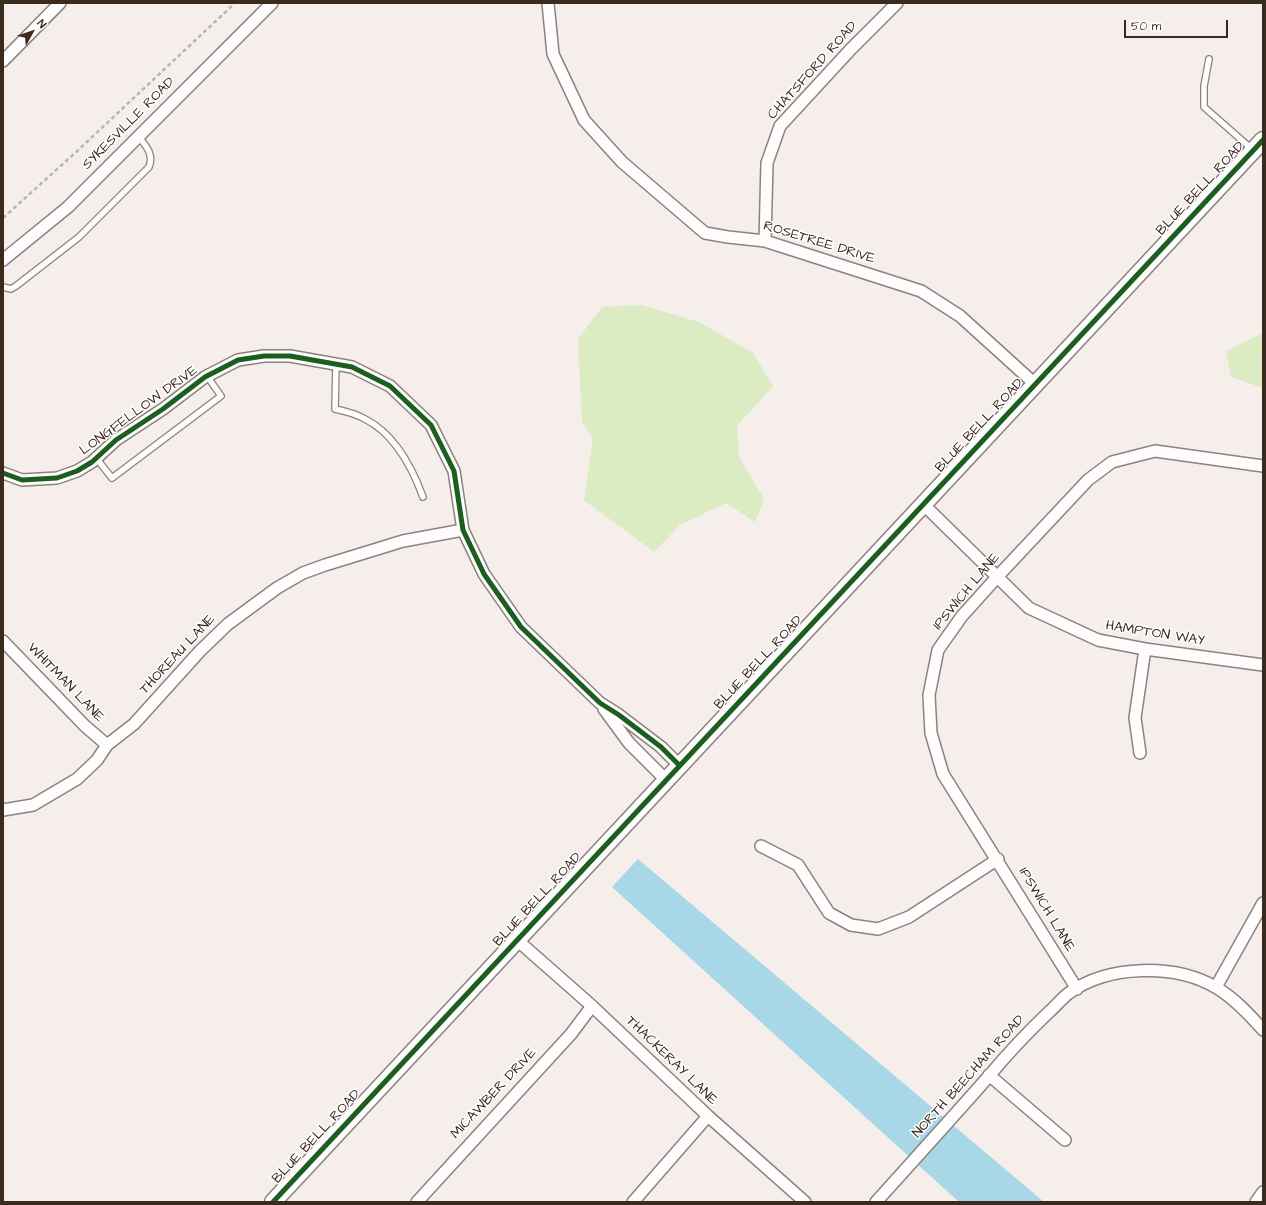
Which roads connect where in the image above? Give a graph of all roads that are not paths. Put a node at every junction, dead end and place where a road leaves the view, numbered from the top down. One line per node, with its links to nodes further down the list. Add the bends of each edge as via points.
1 (60, 3): 6 (street)
2 (272, 3): 7 (street, SYKESVILLE ROAD)
3 (548, 3): 9 (street, ROSETREE DRIVE, via 553,54 584,120 622,162 705,232)
4 (897, 3): 9 (street, CHATSFORD ROAD, via 780,126 766,163)
5 (1209, 59): 8 (lane, via 1204,86 1204,107)
6 (3, 61)
7 (138, 136): 10 (street, SYKESVILLE ROAD, via 68,207); 11 (lane, via 149,150 152,159 149,167 66,248 16,286 11,289)
8 (1258, 145): 14 (street, BLUE BELL ROAD)
9 (764, 240): 14 (street, ROSETREE DRIVE, via 921,291 960,316)
10 (3, 260)
11 (3, 287)
12 (336, 363): 13 (street, LONGFELLOW DRIVE, via 290,356 264,356 238,360); 18 (lane, via 335,409 364,418 395,444 414,473); 20 (street, LONGFELLOW DRIVE, via 352,367 390,386 431,425 454,471)
13 (206, 376): 15 (street, LONGFELLOW DRIVE, via 116,440); 15 (lane, via 221,396 112,478)
14 (1035, 384): 19 (street, BLUE BELL ROAD)
15 (96, 458): 17 (street, LONGFELLOW DRIVE, via 77,471 57,478 22,480)
16 (1263, 466): 21 (street, IPSWICH LANE, via 1156,451 1112,462 1088,480)
17 (4, 476)
18 (422, 497)
19 (923, 504): 21 (street, HAMPTON WAY); 28 (street, BLUE BELL ROAD)
20 (463, 530): 25 (street, LONGFELLOW DRIVE, via 484,574 520,627); 26 (street, THOREAU LANE, via 404,541 325,565 303,573 277,588 228,624 134,724)
21 (998, 576): 23 (street, HAMPTON WAY, via 1029,608 1098,640); 32 (street, IPSWICH LANE, via 962,616 938,650 929,695 931,733 943,774)
22 (3, 641): 26 (street, WHITMAN LANE)
23 (1145, 649): 24 (street, HAMPTON WAY); 27 (street, via 1135,718)
24 (1263, 665)
25 (600, 703): 28 (street, LONGFELLOW DRIVE, via 661,747); 29 (street, LONGFELLOW DRIVE, via 629,743)
26 (107, 746): 30 (street, THOREAU LANE, via 97,760 77,779 55,794 33,806)
27 (1140, 753)
28 (679, 765): 29 (street, BLUE BELL ROAD)
29 (666, 780): 34 (street, BLUE BELL ROAD)
30 (3, 810)
31 (761, 846): 32 (street, via 798,865 829,913 851,925 878,929 908,917)
32 (998, 859): 36 (street, IPSWICH LANE)
33 (1263, 903): 35 (street)
34 (517, 940): 37 (street, THACKERAY LANE); 43 (street, BLUE BELL ROAD)
35 (1216, 987): 36 (street, NORTH BEECHAM ROAD, via 1185,976 1137,970 1105,977); 38 (street, NORTH BEECHAM ROAD, via 1244,1007)
36 (1077, 989): 39 (street, NORTH BEECHAM ROAD, via 1069,993 1022,1038)
37 (592, 1006): 40 (street, THACKERAY LANE); 44 (street, MICAWBER DRIVE, via 571,1034)
38 (1263, 1030)
39 (990, 1075): 41 (street); 47 (street, NORTH BEECHAM ROAD)
40 (708, 1116): 45 (street); 46 (street, THACKERAY LANE)
41 (1065, 1140)
42 (1263, 1192): 48 (street)
43 (273, 1202)
44 (417, 1202)
45 (633, 1202)
46 (805, 1202)
47 (876, 1202)
48 (1256, 1202)

